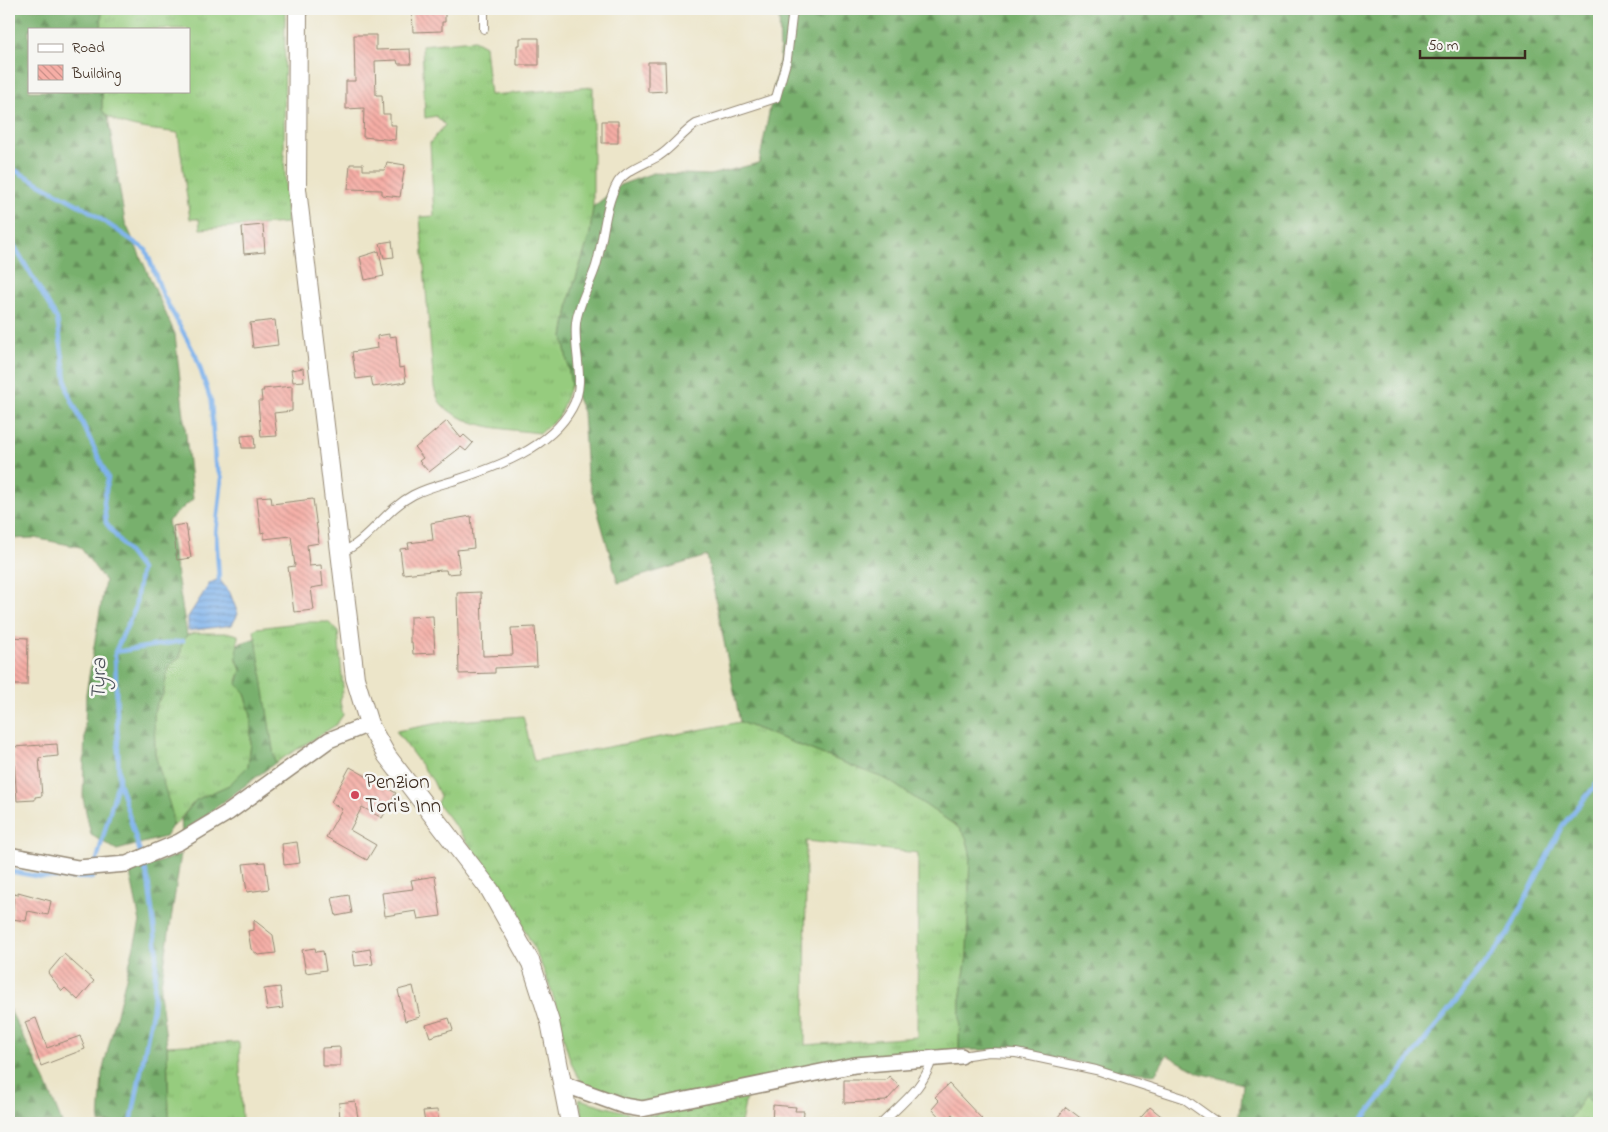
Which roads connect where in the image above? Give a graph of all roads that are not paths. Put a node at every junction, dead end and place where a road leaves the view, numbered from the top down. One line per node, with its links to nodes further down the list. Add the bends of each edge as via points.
1 (298, 9): 5 (street, via 297,189)
2 (484, 9): 4 (lane)
3 (792, 9): 5 (lane, via 787,59 776,98 696,124 673,146 619,181 576,322 576,354 581,385 572,408 555,430 535,445 490,468 414,494 398,504 356,547)
4 (484, 29)
5 (340, 553): 6 (street, via 355,678)
6 (368, 724): 7 (street, via 329,740 229,812 179,842 127,864 78,868); 10 (street, via 386,756 490,890 531,963 550,1022)
7 (9, 855)
8 (961, 1056): 9 (street); 13 (lane, via 988,1052 1016,1053 1096,1070 1183,1098)
9 (932, 1058): 10 (street, via 855,1065 642,1109 624,1106); 12 (lane, via 929,1072 921,1084)
10 (563, 1084): 11 (street)
11 (570, 1123)
12 (882, 1123)
13 (1218, 1123)

